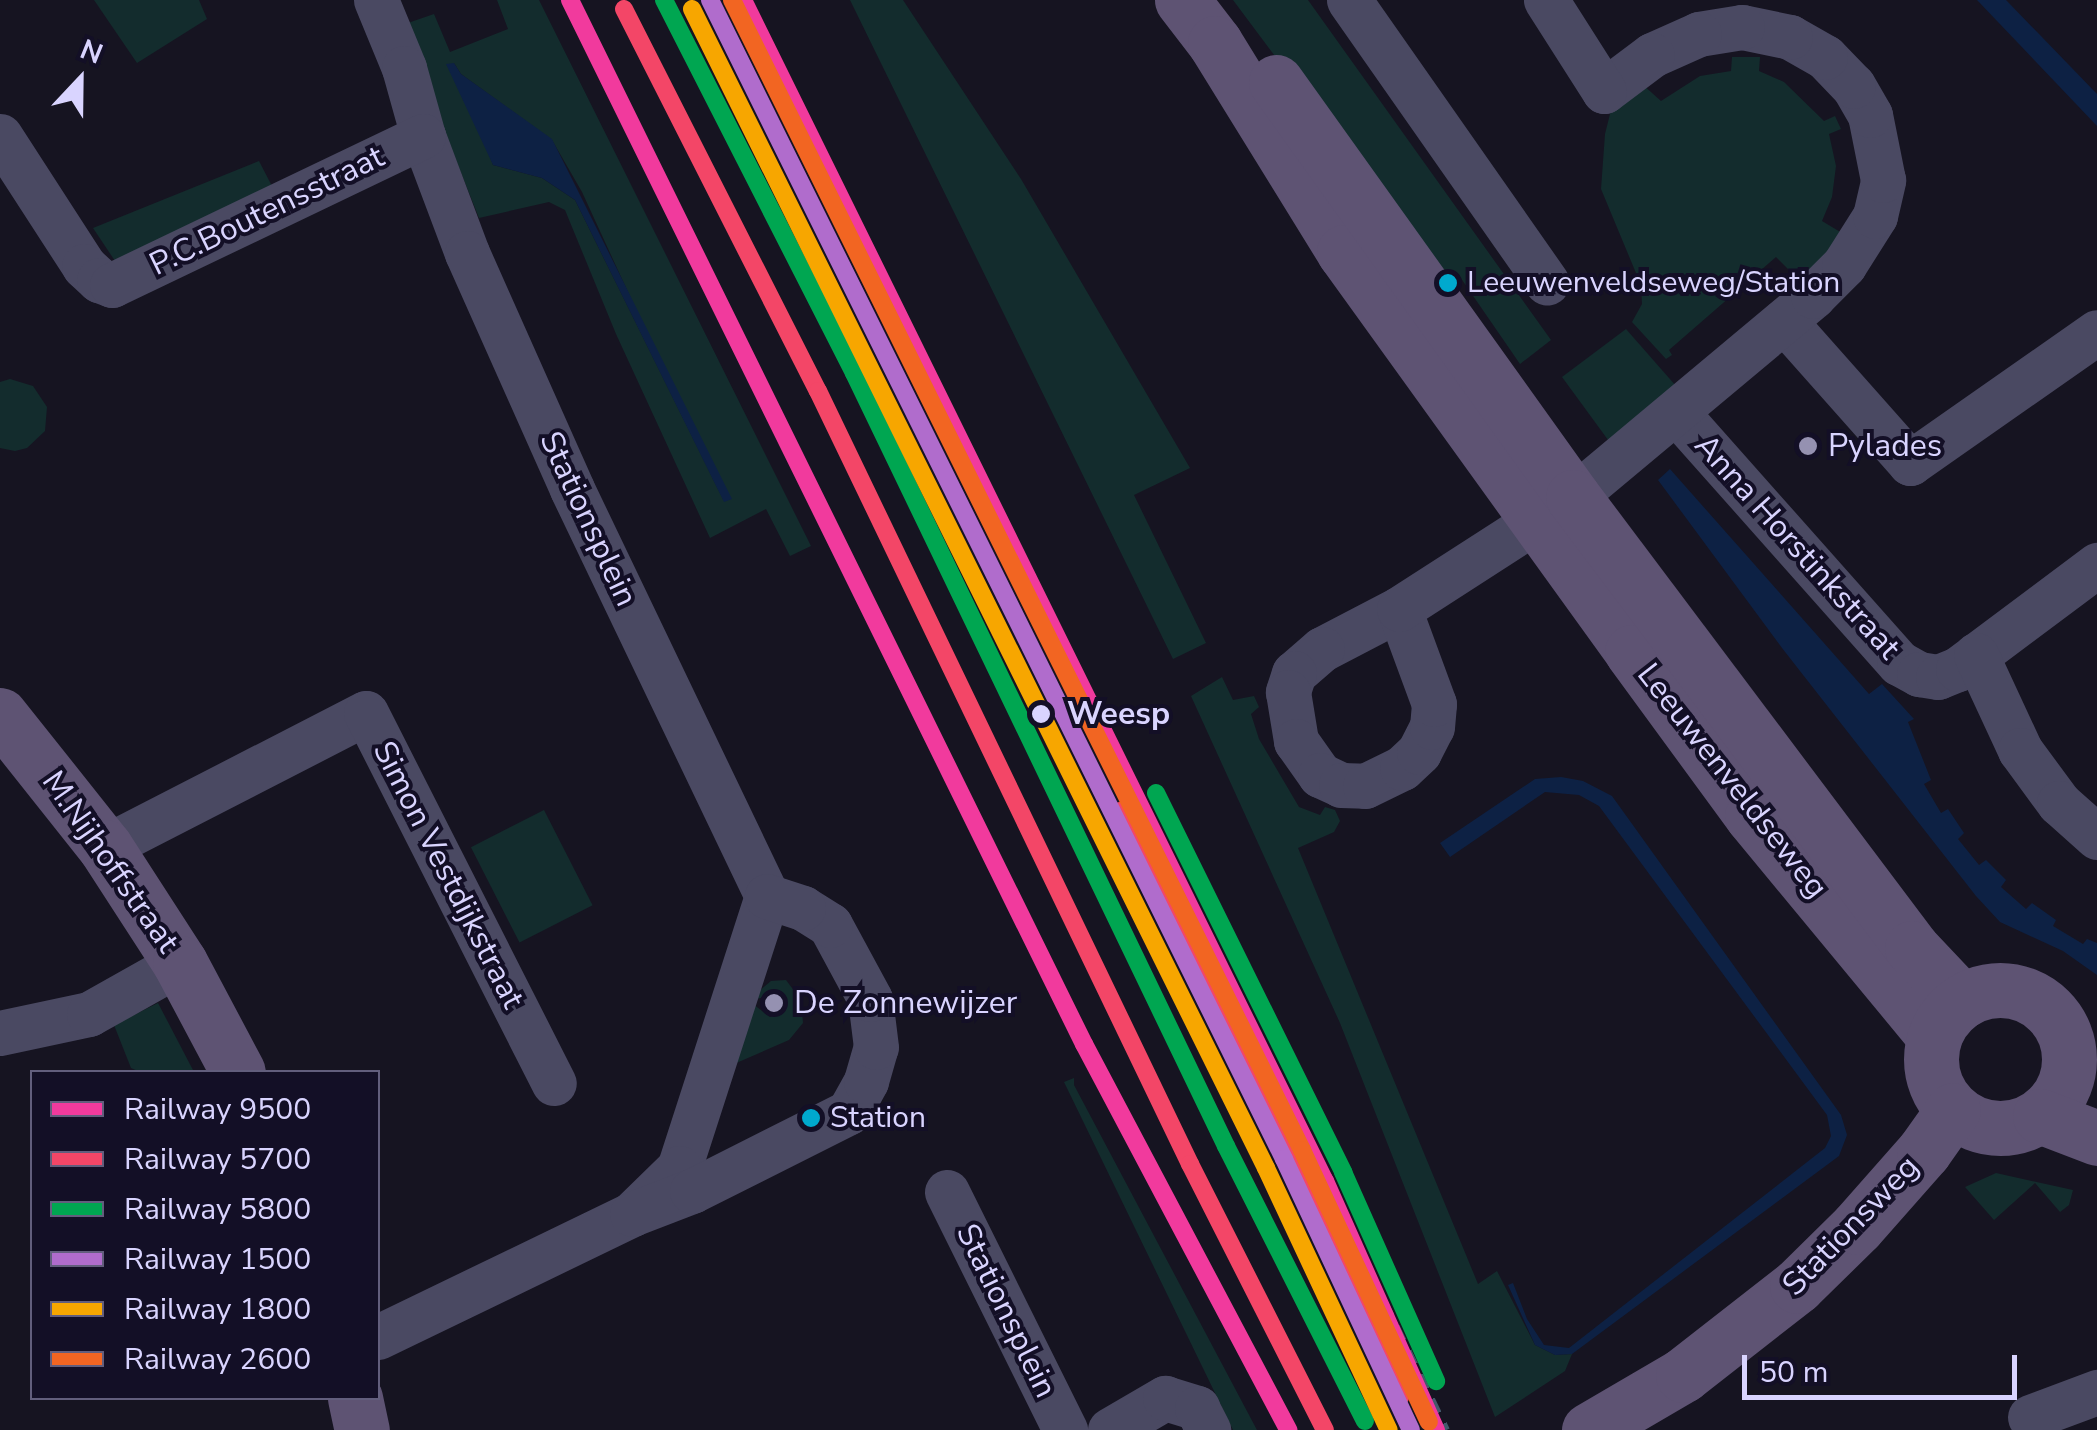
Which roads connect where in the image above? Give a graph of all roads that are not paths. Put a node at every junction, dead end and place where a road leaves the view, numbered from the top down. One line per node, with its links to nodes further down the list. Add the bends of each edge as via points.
1 (376, 0): 8 (street, Stationsplein)
2 (1182, 0): 13 (main road, Leeuwenveldseweg, via 1344,252)
3 (1214, 0): 13 (main road, Leeuwenveldseweg, via 1335,160)
4 (1349, 0): 9 (street)
5 (1546, 0): 6 (street, via 1604,90 1652,55)
6 (1744, 13): 10 (street, via 1825,56 1870,114 1881,153 1876,216 1844,264)
7 (0, 136): 8 (street, P.C.Boutensstraat, via 84,266 112,285)
8 (422, 136): 20 (street, Stationsplein, via 572,489)
9 (1547, 283)
10 (1784, 320): 11 (street, via 1910,463); 12 (street)
11 (2097, 332)
12 (1676, 412): 13 (street); 16 (street, Anna Horstinkstraat, via 1900,663 1938,677)
13 (1555, 508): 15 (street); 22 (main road, Leeuwenveldseweg, via 1912,948)
14 (2097, 565): 16 (street, Anna Horstinkstraat)
15 (1399, 609)
16 (1976, 655): 18 (street, via 2020,750)
17 (0, 716): 19 (main road, M.Nijhoffstraat)
18 (2092, 824)
19 (105, 847): 21 (main road, M.Nijhoffstraat); 25 (street, Simon Vestdijkstraat, via 366,714)
20 (768, 896): 30 (street, via 680,1168); 30 (street, via 830,926 862,984 875,1022 866,1081 843,1118)
21 (180, 964): 23 (street, via 89,1014); 24 (main road, M.Nijhoffstraat)
22 (1948, 1019): 26 (main road, via 2001,990 2040,1002 2065,1034); 27 (main road, via 1930,1062 1937,1089)
23 (0, 1033)
24 (237, 1070)
25 (554, 1083)
26 (2068, 1095): 27 (main road, via 2018,1126 1995,1129); 28 (main road)
27 (1953, 1110): 39 (main road, Stationsweg, via 1856,1228 1797,1286 1683,1374)
28 (2097, 1138)
29 (947, 1192): 36 (street, Stationsplein)
30 (632, 1214): 31 (street)
31 (380, 1336)
32 (2097, 1392): 34 (street)
33 (355, 1400): 35 (main road)
34 (2030, 1417)
35 (362, 1430)
36 (1065, 1430)
37 (1110, 1430): 38 (street, via 1165,1398 1198,1408)
38 (1208, 1430)
39 (1589, 1430)

